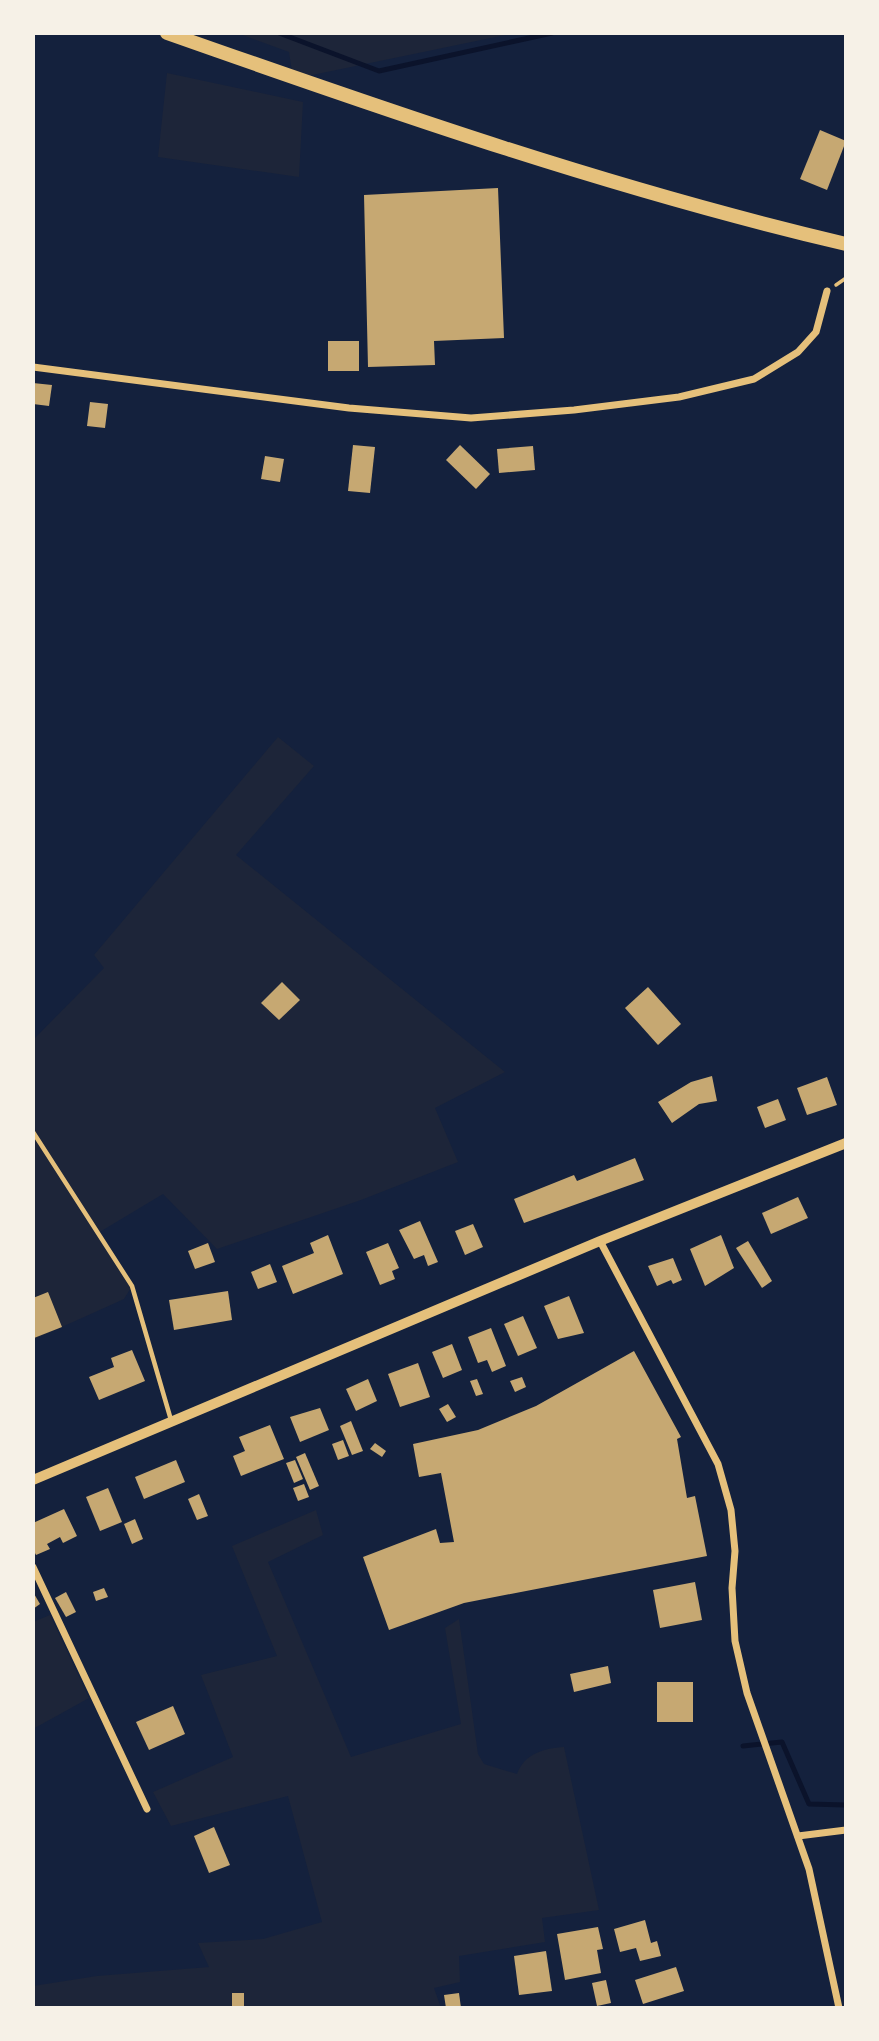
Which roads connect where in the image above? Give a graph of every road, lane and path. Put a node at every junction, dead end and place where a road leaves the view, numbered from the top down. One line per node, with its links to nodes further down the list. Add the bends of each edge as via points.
1 (167, 33): 2 (main road, via 522,155 756,223)
2 (846, 244)
3 (827, 291): 4 (street, via 816,332 798,352 754,380 679,397 574,410 471,418 349,408)
4 (33, 367)
5 (33, 1132): 8 (lane, via 132,1286)
6 (846, 1143): 7 (street)
7 (600, 1241): 8 (street); 13 (street, via 718,1464 731,1510 734,1641 747,1693)
8 (172, 1421): 9 (street)
9 (33, 1479)
10 (33, 1567): 11 (street)
11 (147, 1809)
12 (846, 1830): 13 (street)
13 (798, 1836): 14 (street, via 824,1925)
14 (839, 2008)

